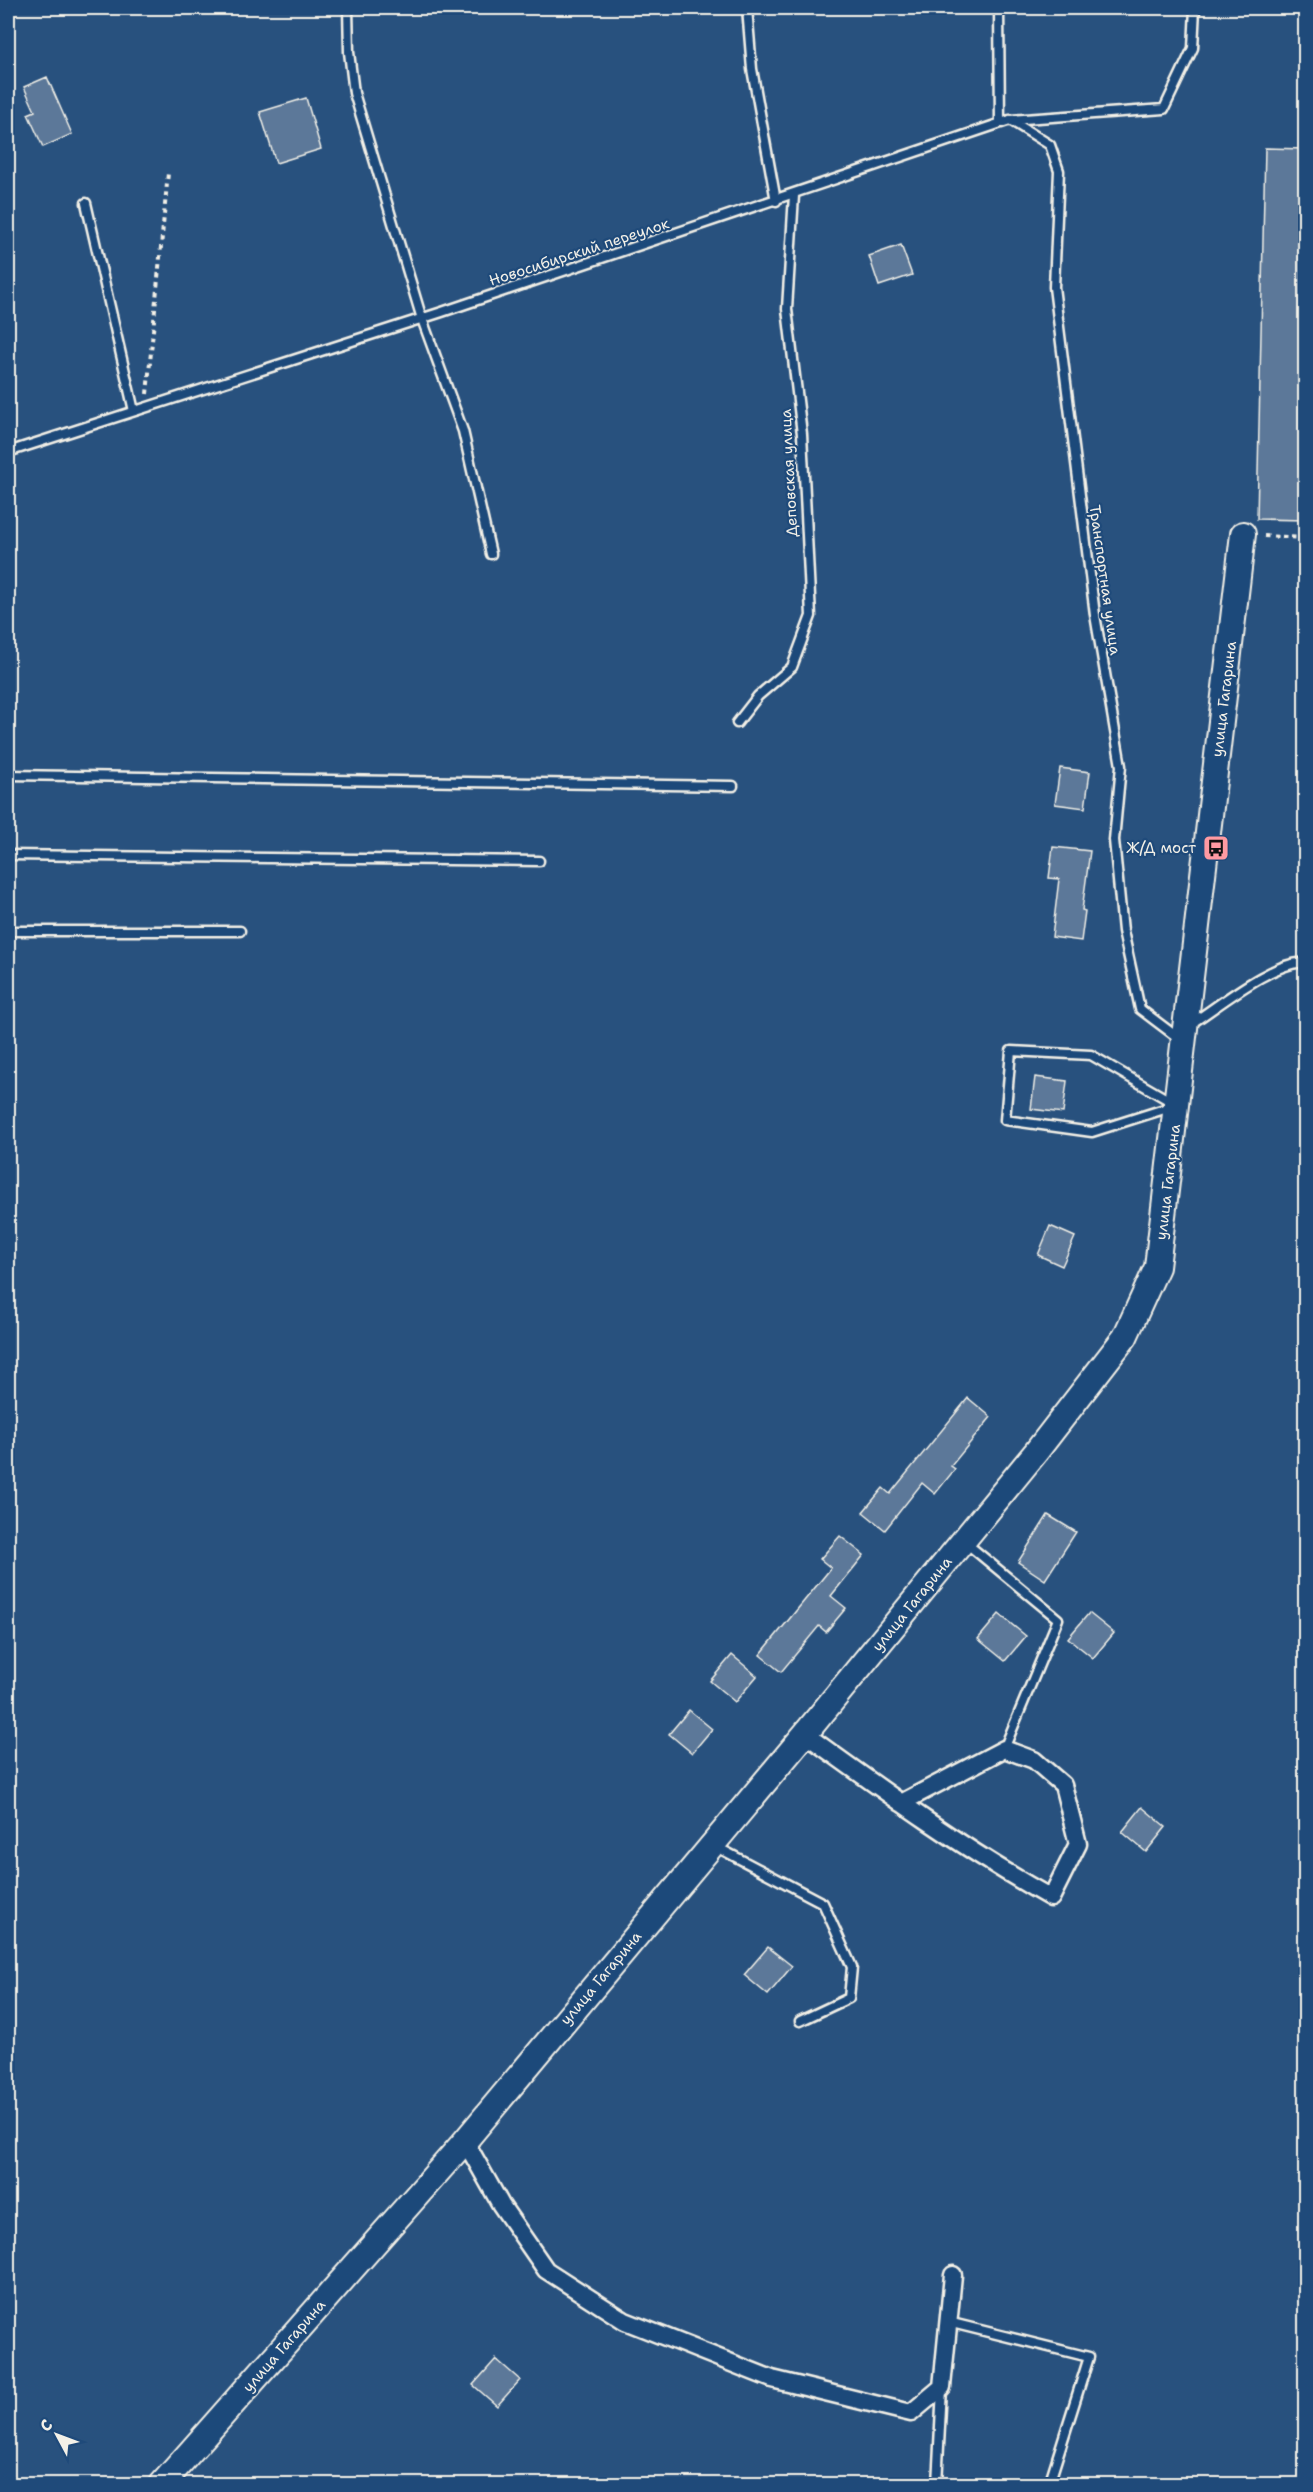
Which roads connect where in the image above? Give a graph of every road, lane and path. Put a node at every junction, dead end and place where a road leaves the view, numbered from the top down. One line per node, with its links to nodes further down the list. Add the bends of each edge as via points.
1 (348, 8): 10 (lane, via 354,93)
2 (747, 8): 8 (lane, via 752,69)
3 (999, 8): 5 (lane)
4 (1195, 8): 5 (lane, Новосибирский переулок, via 1193,48 1164,109)
5 (1005, 121): 7 (lane, Новосибирский переулок); 25 (lane, Транспортная улица, via 1050,145 1059,171 1054,287 1095,615 1121,766 1114,840 1123,930 1140,1009)
6 (168, 173): 11 (path)
7 (794, 195): 8 (lane, Новосибирский переулок); 17 (lane, Деповская улица, via 787,309 802,434 811,616 792,667 758,696)
8 (776, 201): 10 (lane, Новосибирский переулок)
9 (86, 203): 12 (lane)
10 (422, 319): 11 (lane, Новосибирский переулок); 16 (lane, via 463,432)
11 (146, 407): 12 (lane, Новосибирский переулок)
12 (134, 411): 13 (lane, Новосибирский переулок)
13 (8, 452)
14 (1249, 535): 15 (path); 25 (street, улица Гагарина)
15 (1305, 538)
16 (491, 554)
17 (737, 723)
18 (8, 776): 19 (lane)
19 (733, 786)
20 (8, 855): 21 (lane)
21 (539, 861)
22 (8, 931): 23 (lane)
23 (240, 931)
24 (1305, 963): 25 (lane, via 1276,969)
25 (1185, 1035): 26 (street, улица Гагарина)
26 (1178, 1105): 26 (lane, via 1091,1055 1011,1051 1005,1120 1092,1132); 27 (street, улица Гагарина, via 1157,1267 1125,1337)
27 (963, 1541): 28 (street, улица Гагарина); 29 (lane, via 1058,1619)
28 (805, 1734): 30 (street); 31 (street, улица Гагарина)
29 (1004, 1749): 30 (street); 30 (street, via 1034,1760 1063,1785 1078,1844 1051,1898)
30 (901, 1803)
31 (713, 1845): 32 (lane, via 823,1904 852,1967 849,1998); 33 (street, улица Гагарина)
32 (800, 2021)
33 (465, 2140): 36 (street, via 501,2205 546,2270 625,2321 772,2379 911,2413); 37 (street, улица Гагарина)
34 (953, 2275): 35 (street)
35 (948, 2322): 36 (street); 39 (lane, via 1089,2357)
36 (942, 2387): 38 (lane)
37 (162, 2484)
38 (937, 2484)
39 (1049, 2484)

